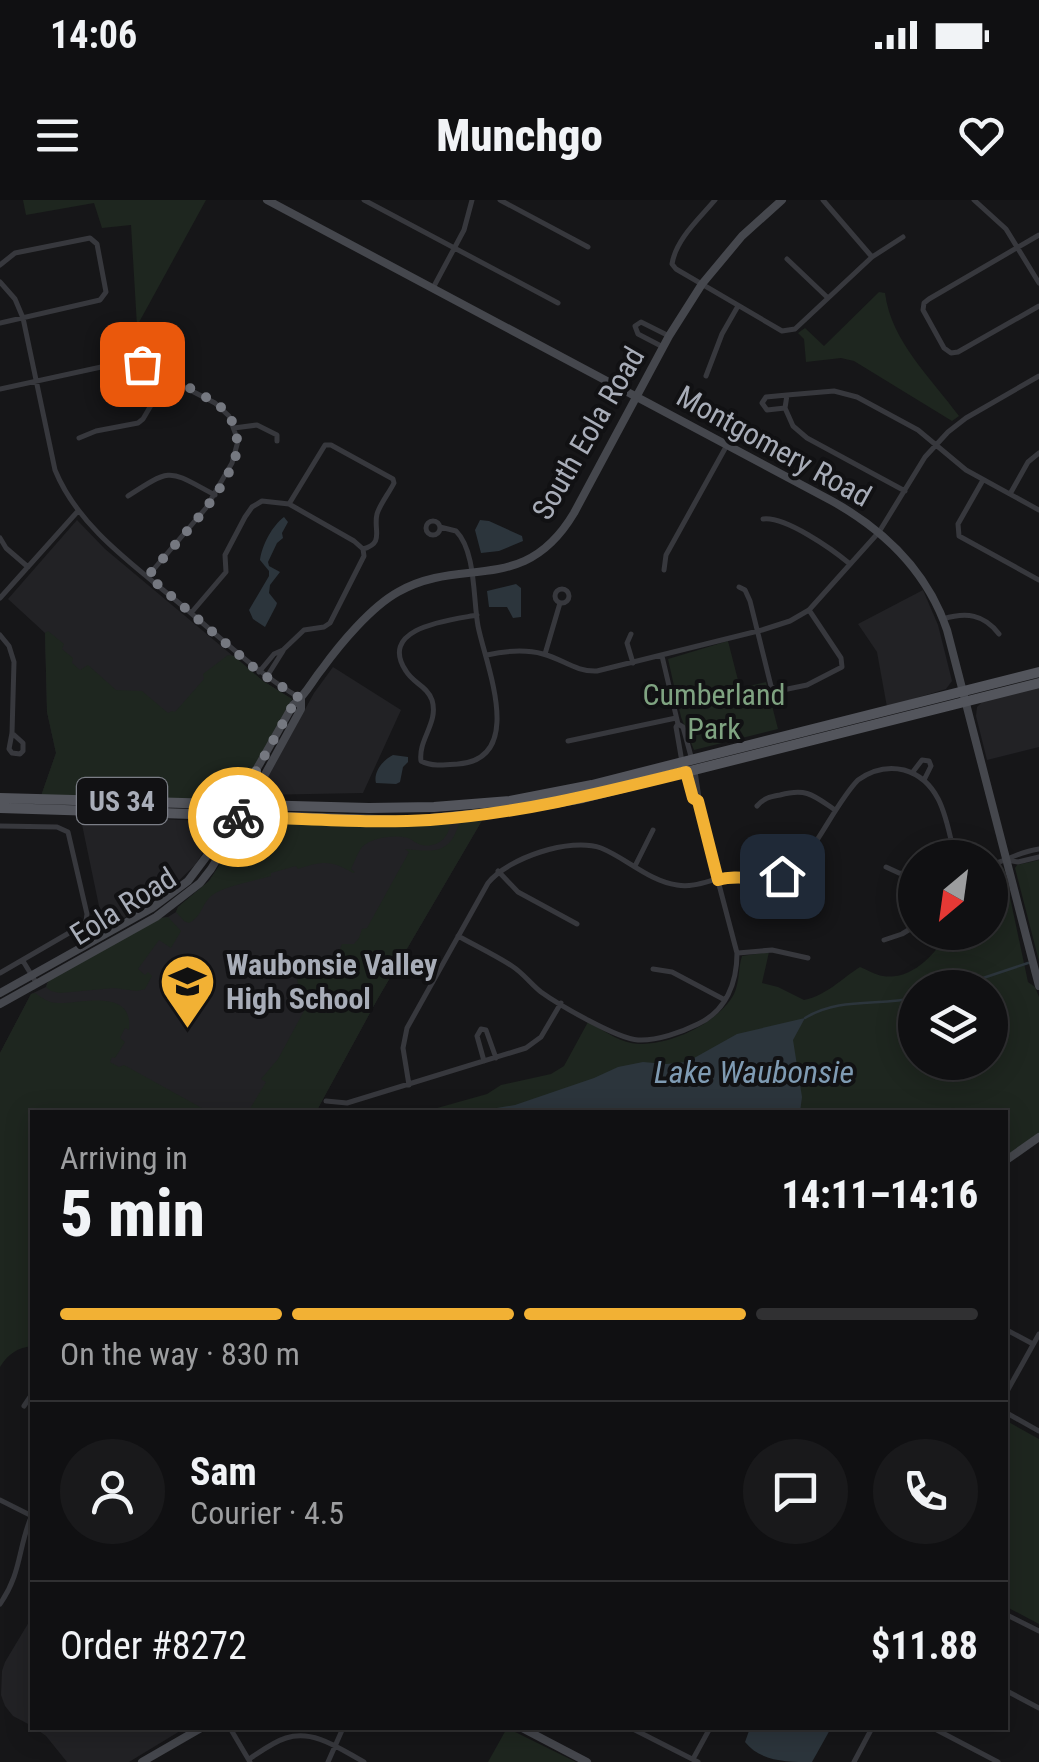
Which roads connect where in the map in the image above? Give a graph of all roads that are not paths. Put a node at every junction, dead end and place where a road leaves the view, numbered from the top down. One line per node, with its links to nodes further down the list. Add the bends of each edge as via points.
1 (267, 200): 20 (street, Montgomery Road)
2 (364, 200): 12 (street)
3 (472, 200): 12 (street)
4 (500, 200): 11 (street)
5 (714, 200): 19 (street, via 673,256 676,269)
6 (782, 200): 19 (street, South Eola Road)
7 (823, 200): 14 (street)
8 (979, 202): 13 (street)
9 (1039, 235): 13 (street)
10 (903, 237): 14 (street)
11 (588, 247)
12 (454, 248): 20 (street); 22 (street)
13 (1018, 248): 18 (street); 24 (street, via 929,299 922,310 944,348 955,353)
14 (872, 257): 21 (street)
15 (787, 259): 21 (street)
16 (0, 265): 25 (street, via 15,253 82,238 96,244 105,296)
17 (0, 282): 25 (street)
18 (1039, 283)
19 (702, 284): 23 (street); 27 (street, South Eola Road)
20 (433, 288): 35 (street, Montgomery Road)
21 (828, 298): 23 (street, via 790,331)
22 (558, 303)
23 (738, 306): 29 (street)
24 (1039, 306)
25 (22, 318): 26 (street); 32 (street)
26 (0, 323)
27 (670, 336): 28 (street, South Eola Road); 28 (street, via 641,322 635,326)
28 (663, 347): 35 (street, South Eola Road)
29 (706, 376)
30 (1039, 376): 40 (street)
31 (168, 378): 32 (street, via 129,362); 37 (street, via 219,405); 38 (street, via 143,420)
32 (36, 381): 33 (street); 49 (street, via 55,470)
33 (0, 389)
34 (787, 395): 36 (street); 36 (street, via 762,403 767,410); 40 (street, via 850,394)
35 (637, 397): 41 (street, Montgomery Road); 59 (street, South Eola Road, via 558,536 524,561)
36 (785, 408): 44 (street, via 807,438)
37 (234, 428): 39 (street, via 257,425); 46 (street, via 236,454)
38 (79, 438)
39 (278, 441)
40 (936, 444): 43 (street); 44 (street)
41 (727, 445): 53 (street, Montgomery Road); 58 (street)
42 (1039, 453): 45 (street)
43 (982, 480): 45 (street); 61 (street, via 958,536)
44 (905, 491): 53 (street)
45 (1010, 494): 50 (street)
46 (215, 495): 47 (street, via 170,474); 60 (street)
47 (128, 496)
48 (288, 504): 55 (street); 55 (street, via 325,444 394,479 376,517 374,544); 66 (street, via 262,501 252,507 225,556 226,572)
49 (78, 510): 57 (street); 60 (street)
50 (1039, 510)
51 (763, 519): 56 (street, via 780,521)
52 (440, 526): 59 (street, via 464,540)
53 (879, 532): 56 (street); 68 (street, Montgomery Road, via 910,563)
54 (0, 538): 57 (street)
55 (362, 550): 73 (street, via 362,565 330,623 304,630)
56 (850, 564): 65 (street)
57 (28, 567): 63 (street)
58 (664, 570)
59 (471, 574): 67 (street); 83 (street, South Eola Road, via 417,582 390,596)
60 (148, 576): 66 (street)
61 (1039, 580)
62 (739, 586): 69 (street)
63 (0, 598)
64 (560, 603): 74 (street)
65 (809, 610): 69 (street); 69 (street, via 843,664 806,685 781,691 771,686)
66 (191, 613): 78 (street)
67 (476, 615): 75 (street); 75 (street, via 423,626 403,644 400,660 433,702 420,750 424,763 467,763 494,741 497,714)
68 (943, 619): 71 (street, via 968,614); 82 (street, Montgomery Road)
69 (757, 631): 76 (street)
70 (632, 634): 77 (street, via 627,643)
71 (999, 634)
72 (0, 635): 85 (street, via 13,654)
73 (283, 650): 78 (street); 80 (street)
74 (545, 654): 75 (street); 77 (street, via 584,671)
75 (487, 655)
76 (662, 656): 77 (street); 84 (street)
77 (633, 663)
78 (259, 672): 80 (street)
79 (1039, 672): 82 (main road, US 34)
80 (266, 678): 83 (street)
81 (1039, 682): 82 (main road, US 34)
82 (964, 696): 87 (main road, US 34); 99 (street, Montgomery Road)
83 (301, 699): 91 (street, South Eola Road)
84 (677, 721): 86 (street); 87 (street)
85 (12, 733)
86 (568, 741)
87 (689, 766): 91 (main road, US 34, via 492,803); 95 (main road, US 34, via 545,806 446,818); 109 (street)
88 (912, 773): 89 (street); 89 (street, via 929,761); 94 (street, via 870,773)
89 (924, 780): 98 (street, via 942,805)
90 (0, 798): 91 (main road, US 34)
91 (243, 804): 95 (street, South Eola Road)
92 (757, 806): 94 (street, via 800,791)
93 (0, 808): 95 (main road, US 34)
94 (835, 810): 109 (street, via 789,873)
95 (237, 817): 119 (street, Eola Road, via 207,875 178,902)
96 (0, 826): 116 (street, via 68,832 88,914 81,926)
97 (653, 830): 105 (street)
98 (951, 840)
99 (1002, 840)
100 (1039, 849): 102 (street)
101 (1039, 857): 103 (street)
102 (1008, 859)
103 (1008, 860)
104 (1008, 864): 120 (street, Montgomery Road)
105 (635, 866): 107 (street, via 581,845 525,856); 109 (street, via 680,886)
106 (886, 867): 108 (street)
107 (498, 871): 110 (street, via 518,892); 112 (street)
108 (898, 873)
109 (718, 880): 114 (street)
110 (577, 924)
111 (898, 935): 113 (street)
112 (458, 936): 123 (street); 127 (street, via 407,1028)
113 (884, 940)
114 (737, 954): 115 (street, via 772,950); 122 (street)
115 (808, 958)
116 (22, 960): 118 (street); 119 (street)
117 (654, 969): 122 (street)
118 (0, 973)
119 (34, 980): 121 (street, Eola Road); 124 (street, Eola Road)
120 (1039, 986)
121 (0, 993)
122 (725, 1000): 123 (street, via 696,1026 639,1040)
123 (561, 1003): 125 (street, via 537,1041)
124 (0, 1004)
125 (496, 1058): 126 (street); 126 (street, via 489,1033 479,1030)
126 (484, 1061): 127 (street)
127 (409, 1084): 128 (street, via 346,1104)
128 (326, 1100)
129 (1039, 1138): 130 (street)
130 (1008, 1159)
131 (1008, 1331): 133 (street)
132 (1039, 1334): 133 (street)
133 (1034, 1344): 134 (street)
134 (1008, 1390)
135 (30, 1397): 136 (street)
136 (24, 1406)
137 (1008, 1414): 138 (street)
138 (1039, 1431)
139 (0, 1500): 140 (street)
140 (30, 1515)
141 (30, 1523): 142 (street, via 14,1581)
142 (0, 1604)
143 (1008, 1616): 144 (street)
144 (1039, 1631)
145 (1008, 1692): 146 (street)
146 (1039, 1708)
147 (198, 1730): 158 (street)
148 (231, 1730): 156 (street)
149 (342, 1730): 155 (street)
150 (526, 1730): 161 (street)
151 (635, 1730): 157 (street)
152 (709, 1730): 157 (street)
153 (871, 1730): 162 (street)
154 (937, 1730): 163 (street)
155 (334, 1746): 156 (street, via 297,1736); 159 (street); 160 (street)
156 (249, 1760)
157 (696, 1761)
158 (142, 1762)
159 (328, 1762)
160 (364, 1762)
161 (587, 1762)
162 (854, 1762)
163 (998, 1762)

